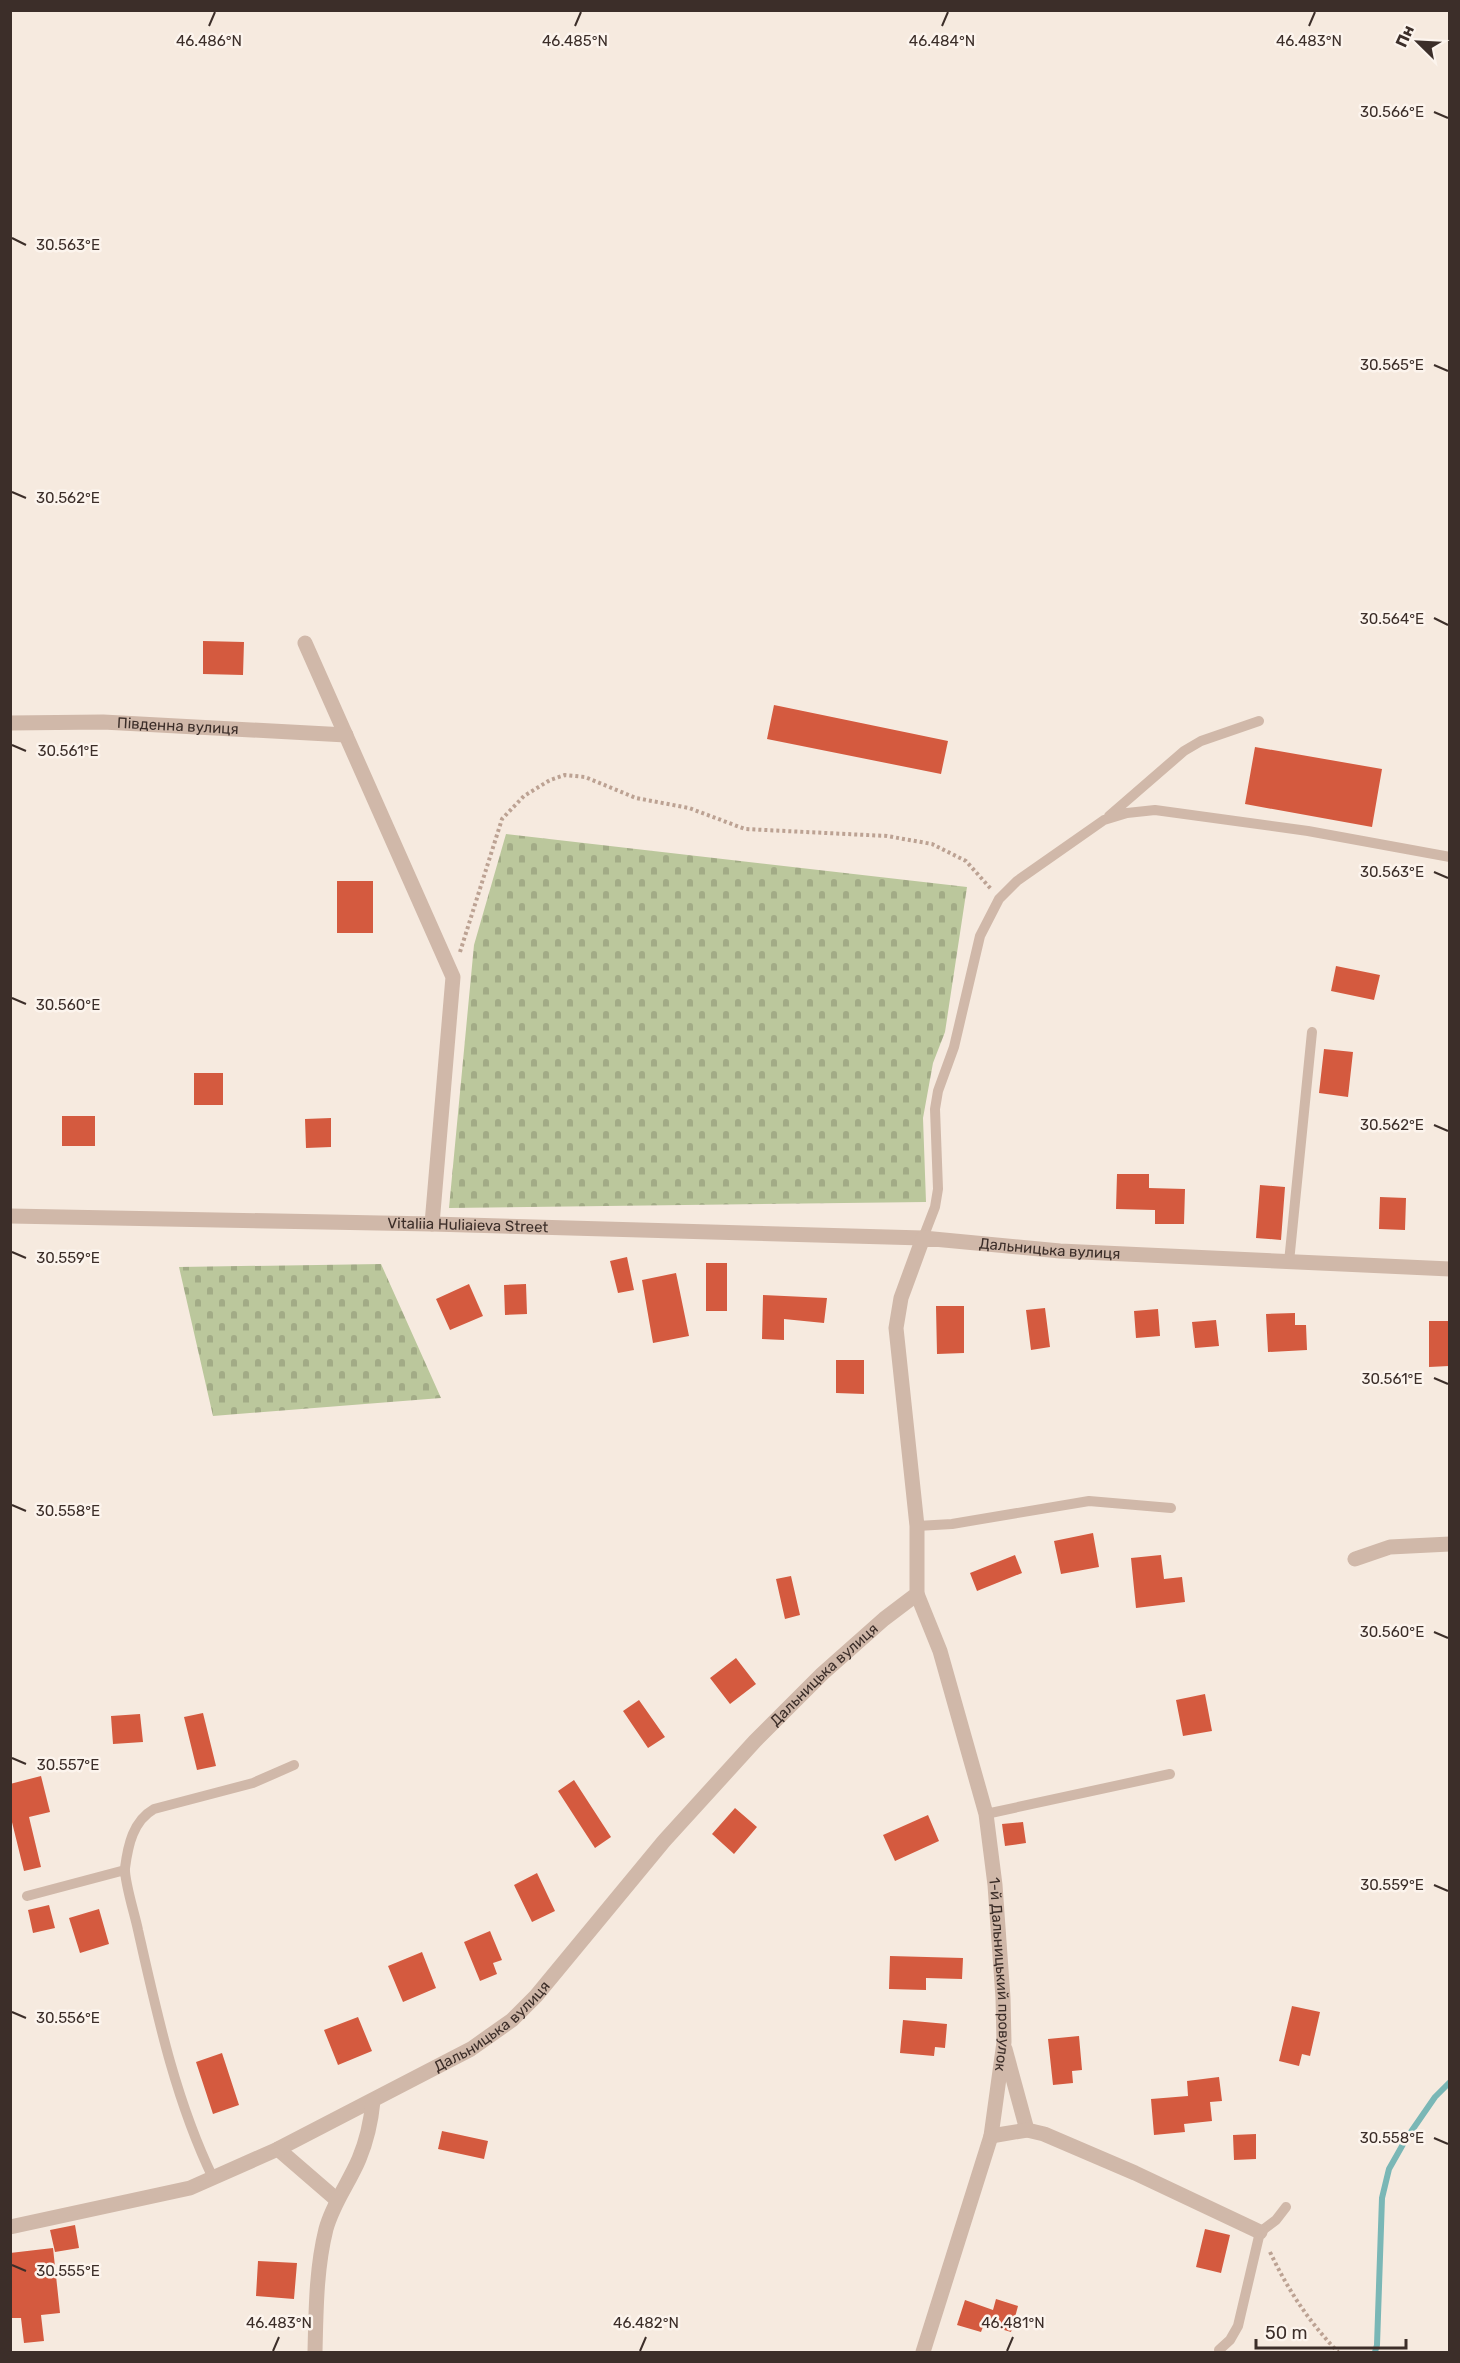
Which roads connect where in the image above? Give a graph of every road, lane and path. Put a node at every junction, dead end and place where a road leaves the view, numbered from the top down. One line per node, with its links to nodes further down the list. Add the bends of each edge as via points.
1 (305, 643): 4 (street)
2 (1259, 721): 5 (lane, via 1184,751)
3 (10, 723): 4 (street, Південна вулиця, via 103,722)
4 (346, 735): 8 (street)
5 (1104, 820): 6 (lane, via 1155,810 1308,831); 7 (lane, via 1017,881)
6 (1449, 857)
7 (999, 899): 8 (path, via 966,861 932,844 887,836 745,829 689,808 636,798 585,777 565,775 524,796 502,819); 12 (lane, via 980,936 954,1047 938,1091 938,1189)
8 (453, 977): 11 (street)
9 (1312, 1032): 13 (lane)
10 (10, 1216): 11 (street, Vitaliia Huliaieva Street)
11 (432, 1224): 12 (street, Vitaliia Huliaieva Street)
12 (923, 1238): 13 (street, Дальницька вулиця, via 1060,1251); 16 (street, via 901,1298 896,1328)
13 (1289, 1262): 14 (street, Дальницька вулиця)
14 (1449, 1269)
15 (1172, 1508): 16 (lane, via 1089,1501)
16 (916, 1527): 19 (street)
17 (1449, 1544): 18 (street, via 1390,1547)
18 (1355, 1559)
19 (917, 1594): 22 (street, 1-й Дальницький провулок, via 940,1651); 26 (street, Дальницька вулиця, via 822,1674 755,1741 512,2020 471,2049)
20 (294, 1765): 23 (lane, via 253,1783 145,1814 133,1833)
21 (1170, 1774): 22 (lane)
22 (986, 1814): 25 (street, 1-й Дальницький провулок)
23 (125, 1870): 24 (lane); 30 (lane, via 163,2041 195,2141)
24 (27, 1896)
25 (1004, 2042): 27 (street); 28 (street, 1-й Дальницький провулок)
26 (373, 2101): 29 (street, Дальницька вулиця); 31 (street, via 370,2127)
27 (1027, 2130): 28 (street); 34 (street, via 1135,2173)
28 (991, 2136): 37 (street, 1-й Дальницький провулок)
29 (278, 2149): 30 (street, Дальницька вулиця); 31 (street)
30 (213, 2178): 33 (street, Дальницька вулиця, via 190,2188)
31 (337, 2200): 36 (street, via 326,2230 317,2286)
32 (1286, 2207): 34 (lane)
33 (10, 2227)
34 (1260, 2232): 35 (lane, via 1238,2326); 38 (path, via 1287,2289)
35 (1219, 2350)
36 (315, 2352)
37 (922, 2352)
38 (1338, 2352)

